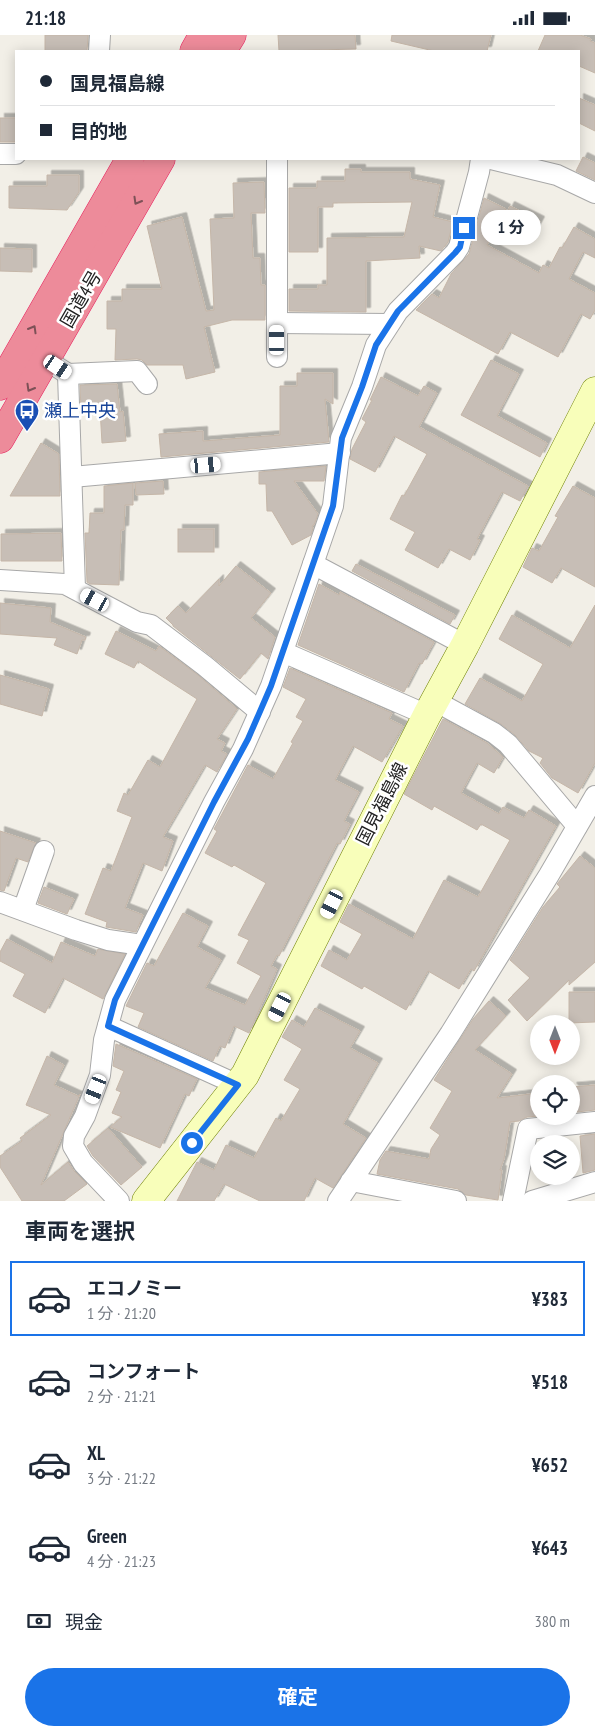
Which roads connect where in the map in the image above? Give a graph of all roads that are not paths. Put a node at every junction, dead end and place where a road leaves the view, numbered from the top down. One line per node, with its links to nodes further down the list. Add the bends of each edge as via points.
1 (100, 35): 4 (street)
2 (203, 35): 5 (highway)
3 (232, 35): 6 (highway)
4 (99, 50)
5 (195, 50)
6 (223, 50)
7 (0, 154): 8 (street)
8 (15, 154)
9 (129, 160): 20 (highway, 国道4号, one-way to 9)
10 (161, 160): 18 (highway, 国道4号, one-way to 18)
11 (276, 160): 15 (street)
12 (481, 160): 16 (street, via 460,247)
13 (496, 160): 14 (street, via 558,175)
14 (595, 193)
15 (277, 323): 16 (street); 17 (street)
16 (389, 324): 23 (street, via 376,345 345,427)
17 (277, 357)
18 (58, 367): 19 (street, via 137,371); 22 (highway, 国道4号, one-way to 22); 24 (street)
19 (146, 384)
20 (0, 386)
21 (595, 391): 28 (main road, 国見福島線)
22 (0, 439)
23 (340, 453): 24 (street); 25 (street, via 333,506)
24 (72, 477): 27 (street)
25 (313, 564): 28 (street); 29 (street)
26 (0, 580): 27 (street, via 65,584)
27 (75, 589): 31 (street, via 137,622 151,625)
28 (465, 645): 30 (main road, 国見福島線)
29 (283, 652): 30 (street); 31 (street)
30 (431, 708): 33 (street, via 494,733 508,744); 39 (main road, 国見福島線)
31 (260, 712): 37 (street)
32 (595, 796): 33 (street)
33 (577, 826): 41 (street, via 450,1034)
34 (44, 851): 36 (street)
35 (0, 902): 36 (street)
36 (23, 910): 37 (street, via 108,940)
37 (142, 945): 38 (street, via 115,1000)
38 (108, 1026): 39 (street); 43 (street, via 100,1075 74,1136 73,1146 83,1163)
39 (238, 1085): 44 (main road, 国見福島線)
40 (595, 1122): 47 (street, via 528,1129)
41 (351, 1181): 45 (street); 46 (street)
42 (595, 1182): 48 (street)
43 (119, 1201)
44 (146, 1201)
45 (338, 1201)
46 (456, 1201)
47 (513, 1201)
48 (532, 1201)

